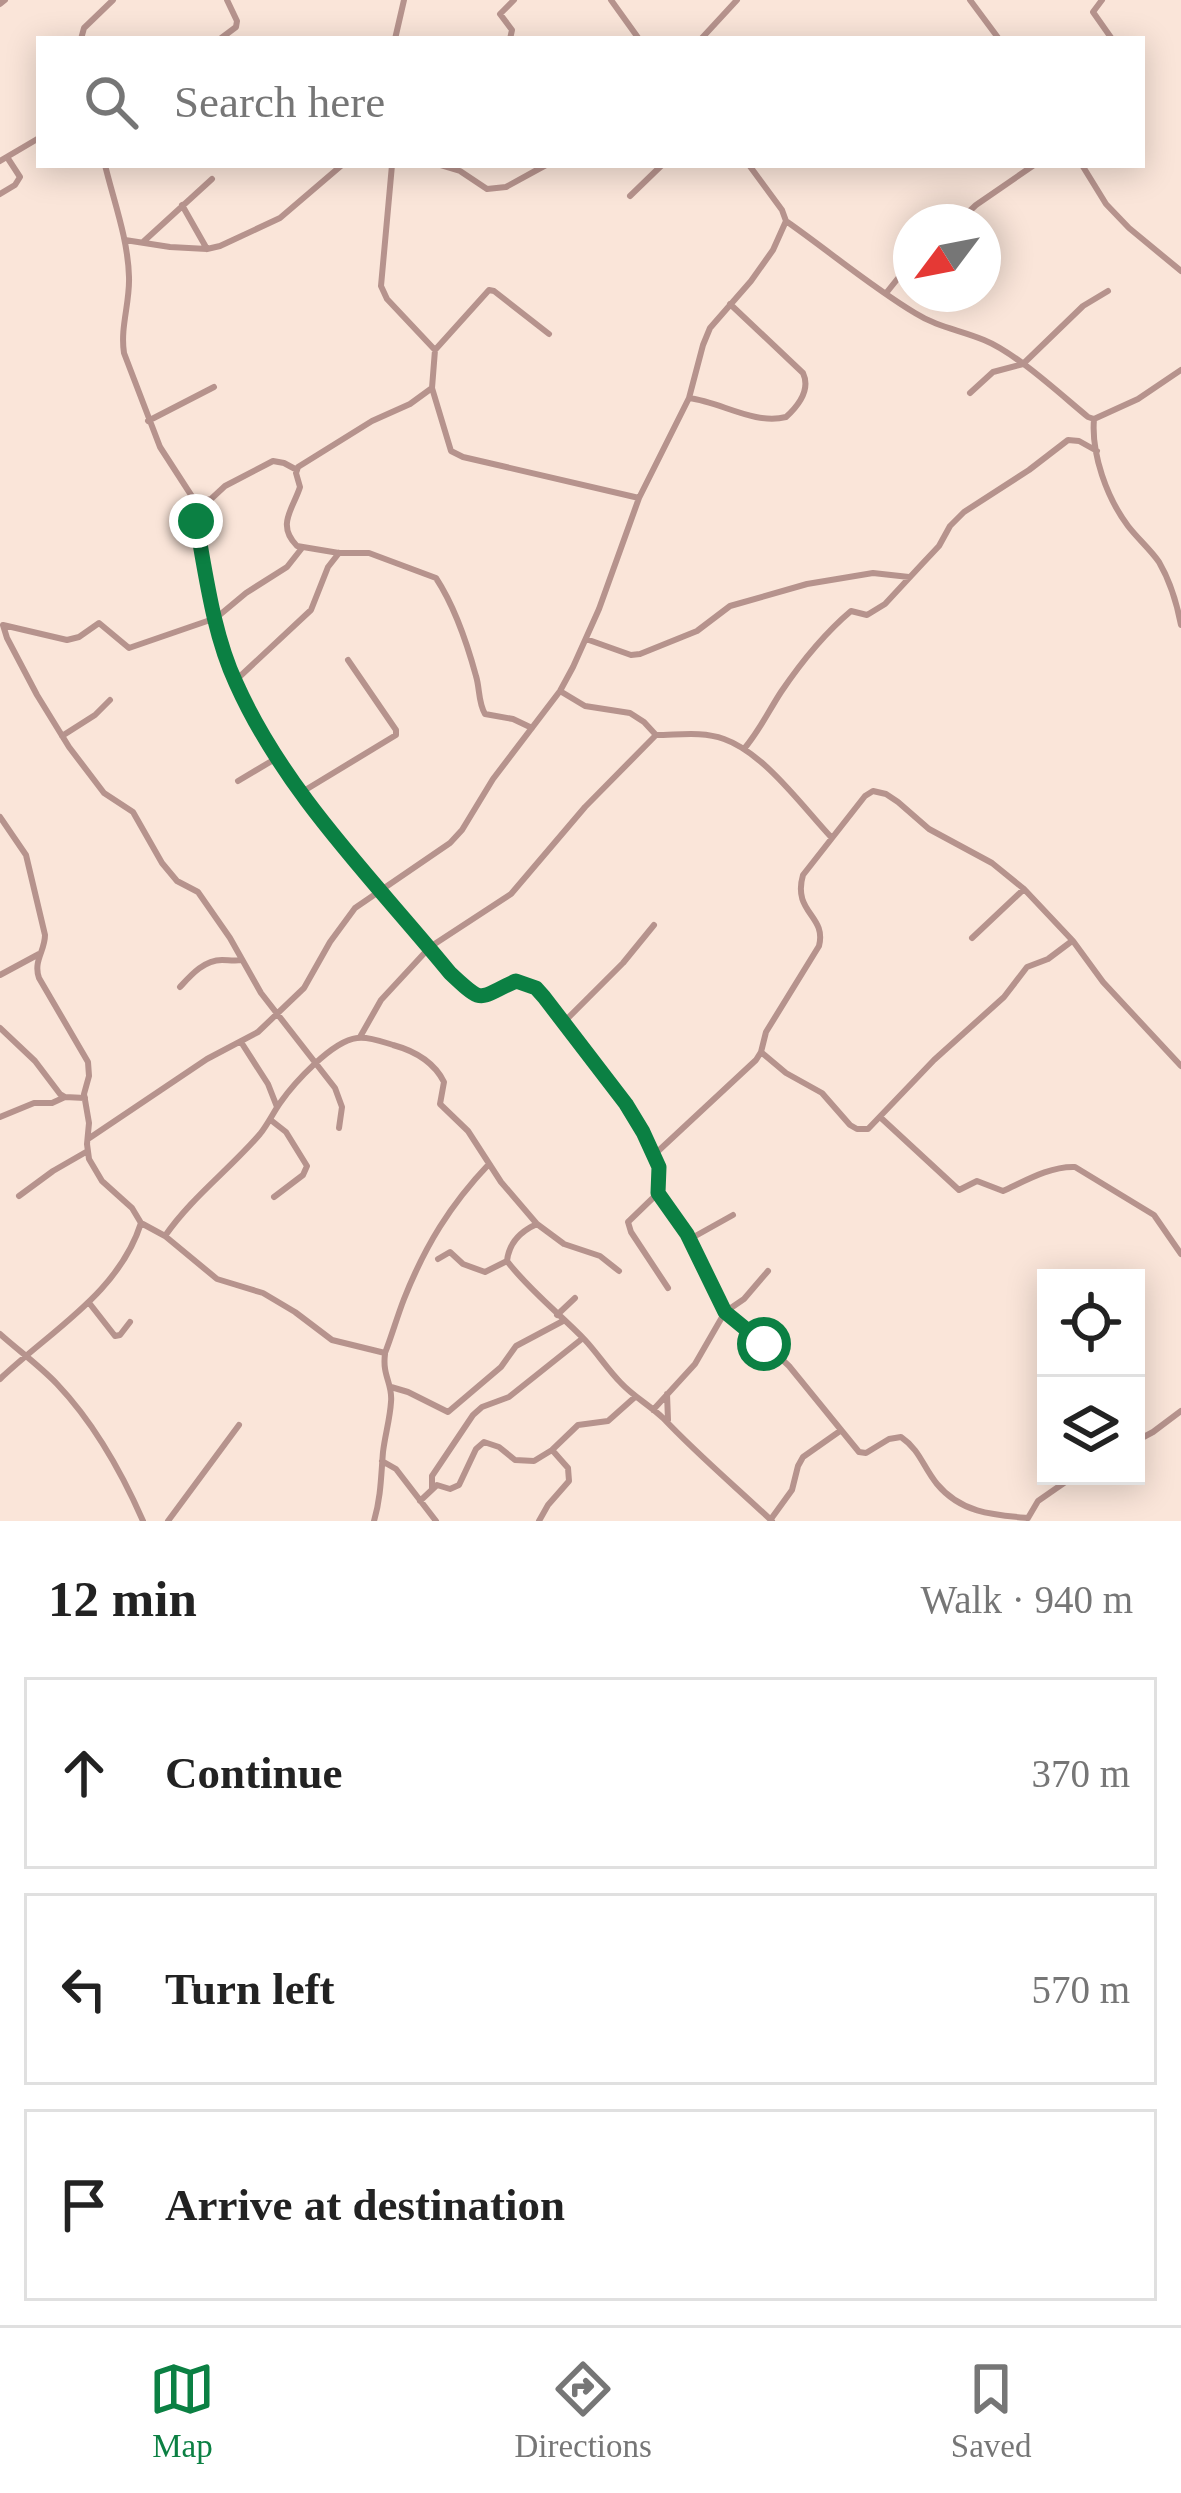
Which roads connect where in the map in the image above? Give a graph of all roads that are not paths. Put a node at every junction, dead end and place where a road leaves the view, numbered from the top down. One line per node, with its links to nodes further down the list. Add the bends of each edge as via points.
1 (112, 0): 9 (street)
2 (227, 0): 10 (street, via 237,21)
3 (404, 0): 11 (street)
4 (514, 0): 12 (street, via 500,14)
5 (611, 0): 13 (street)
6 (736, 0): 14 (street)
7 (1102, 0): 16 (street, via 1093,12)
8 (973, 1): 15 (street)
9 (82, 36)
10 (224, 36)
11 (396, 36)
12 (511, 36)
13 (637, 36)
14 (704, 36)
15 (997, 36)
16 (1110, 36)
17 (36, 140): 18 (street)
18 (4, 159): 29 (street, via 20,177)
19 (107, 168): 34 (street)
20 (338, 168): 36 (street, via 280,218)
21 (392, 168): 43 (street, via 381,286)
22 (450, 168): 23 (street, via 488,189)
23 (541, 168)
24 (659, 168): 30 (street)
25 (750, 168): 33 (street)
26 (1030, 168): 31 (street)
27 (1084, 168): 37 (street, via 1106,204)
28 (212, 179): 32 (street)
29 (0, 194)
30 (630, 196)
31 (977, 204)
32 (182, 206): 35 (street); 36 (street)
33 (786, 221): 40 (street); 41 (street)
34 (124, 240): 35 (street); 51 (street, via 122,340)
35 (143, 242): 36 (street)
36 (207, 249)
37 (1181, 271)
38 (893, 284): 40 (street)
39 (1108, 292): 44 (street, via 1083,305)
40 (886, 293): 44 (street)
41 (730, 304): 49 (street, via 710,328); 49 (street, via 803,373 803,398 786,418 771,420)
42 (549, 334): 43 (street, via 489,290)
43 (435, 350): 47 (street)
44 (1023, 364): 48 (street, via 993,372); 50 (street)
45 (1181, 370): 50 (street)
46 (214, 387): 51 (street)
47 (432, 388): 53 (street); 54 (street, via 454,453)
48 (970, 393)
49 (689, 398): 54 (street)
50 (1094, 419): 52 (street)
51 (148, 421): 55 (street)
52 (1097, 452): 58 (street, via 1068,440 964,512); 61 (street, via 1123,519 1160,563)
53 (297, 470): 55 (street, via 273,461); 56 (street, via 287,532)
54 (639, 498): 62 (street)
55 (195, 502): 59 (street)
56 (303, 547): 57 (street); 59 (street)
57 (340, 553): 64 (street, via 311,610); 67 (street, via 368,554 436,578 467,646 481,708)
58 (909, 578): 62 (street, via 873,573 807,584 726,608 697,631 640,654); 70 (street, via 874,611 851,611 836,626)
59 (216, 617): 60 (street, via 129,648 99,622 68,640); 64 (street)
60 (2, 624): 69 (street)
61 (1181, 625)
62 (586, 639): 65 (street)
63 (348, 660): 73 (street, via 396,735)
64 (235, 681): 71 (street)
65 (560, 692): 67 (street); 68 (street, via 585,706 630,713)
66 (110, 700): 69 (street)
67 (532, 728): 77 (street, via 450,843)
68 (656, 735): 70 (street, via 698,734); 81 (street, via 524,883)
69 (62, 736): 83 (street, via 104,793 133,812 177,881 198,892)
70 (744, 749): 75 (street)
71 (275, 759): 72 (street); 73 (street)
72 (238, 781)
73 (301, 793): 77 (street)
74 (0, 817): 82 (street, via 26,855 45,935)
75 (831, 837): 76 (street, via 878,791); 91 (street, via 799,890 822,932 819,946)
76 (1024, 889): 79 (street); 80 (street)
77 (382, 890): 81 (street); 86 (street, via 355,908 304,988)
78 (654, 925): 87 (street)
79 (972, 938)
80 (1072, 941): 93 (street); 98 (street, via 1027,967)
81 (430, 947): 87 (street, via 475,994 526,983); 89 (street, via 381,1000)
82 (40, 953): 84 (street); 95 (street, via 39,978 88,1062)
83 (242, 960): 85 (street, via 214,961); 86 (street)
84 (0, 975)
85 (180, 987)
86 (277, 1014): 90 (street); 92 (street)
87 (564, 1022): 103 (street)
88 (0, 1028): 94 (street)
89 (360, 1037): 92 (street); 104 (street, via 410,1049 435,1068 444,1082 440,1104)
90 (241, 1042): 96 (street); 101 (street)
91 (761, 1052): 98 (street, via 856,1129); 103 (street)
92 (317, 1064): 96 (street); 100 (street, via 340,1097)
93 (1181, 1066)
94 (65, 1097): 95 (street); 97 (street)
95 (85, 1098): 101 (street)
96 (277, 1107): 99 (street)
97 (0, 1117)
98 (879, 1117): 113 (street, via 959,1190 977,1181 1003,1191 1075,1167 1154,1215)
99 (271, 1120): 107 (street, via 307,1166); 111 (street)
100 (339, 1128)
101 (88, 1138): 102 (street)
102 (87, 1151): 106 (street); 109 (street)
103 (655, 1154): 105 (street)
104 (489, 1164): 110 (street); 126 (street, via 435,1233)
105 (658, 1193): 112 (street); 118 (street, via 628,1222)
106 (19, 1196)
107 (274, 1197)
108 (733, 1215): 112 (street)
109 (141, 1223): 111 (street); 120 (street)
110 (537, 1224): 115 (street, via 513,1243); 116 (street)
111 (165, 1237): 126 (street, via 217,1279 262,1294 332,1340)
112 (690, 1239): 121 (street)
113 (1181, 1254)
114 (438, 1258): 115 (street, via 450,1252 485,1273)
115 (507, 1261): 122 (street)
116 (619, 1271)
117 (768, 1271): 121 (street)
118 (668, 1288)
119 (575, 1298): 122 (street)
120 (89, 1304): 123 (street, via 115,1336); 127 (street)
121 (725, 1312): 130 (street); 136 (street, via 790,1366)
122 (560, 1318): 125 (street); 129 (street, via 516,1346 448,1412)
123 (130, 1322)
124 (0, 1334): 127 (street)
125 (583, 1338): 131 (street); 141 (street, via 509,1397 473,1414)
126 (385, 1353): 129 (street)
127 (24, 1356): 128 (street); 145 (street, via 82,1415)
128 (0, 1379)
129 (391, 1387): 139 (street)
130 (667, 1394): 132 (street); 134 (street)
131 (635, 1397): 132 (street); 138 (street, via 608,1421 578,1426)
132 (652, 1410): 134 (street)
133 (1181, 1411): 137 (street)
134 (667, 1424): 144 (street)
135 (239, 1425): 146 (street)
136 (841, 1430): 143 (street, via 862,1453 906,1439 964,1506); 144 (street, via 803,1457)
137 (1145, 1436)
138 (552, 1450): 141 (street, via 524,1462 484,1442 459,1485); 149 (street, via 569,1481)
139 (382, 1461): 142 (street); 147 (street)
140 (1061, 1485): 143 (street)
141 (433, 1488): 142 (street)
142 (420, 1501): 148 (street)
143 (1027, 1519)
144 (771, 1520)
145 (143, 1521)
146 (168, 1521)
147 (374, 1521)
148 (436, 1521)
149 (539, 1521)

